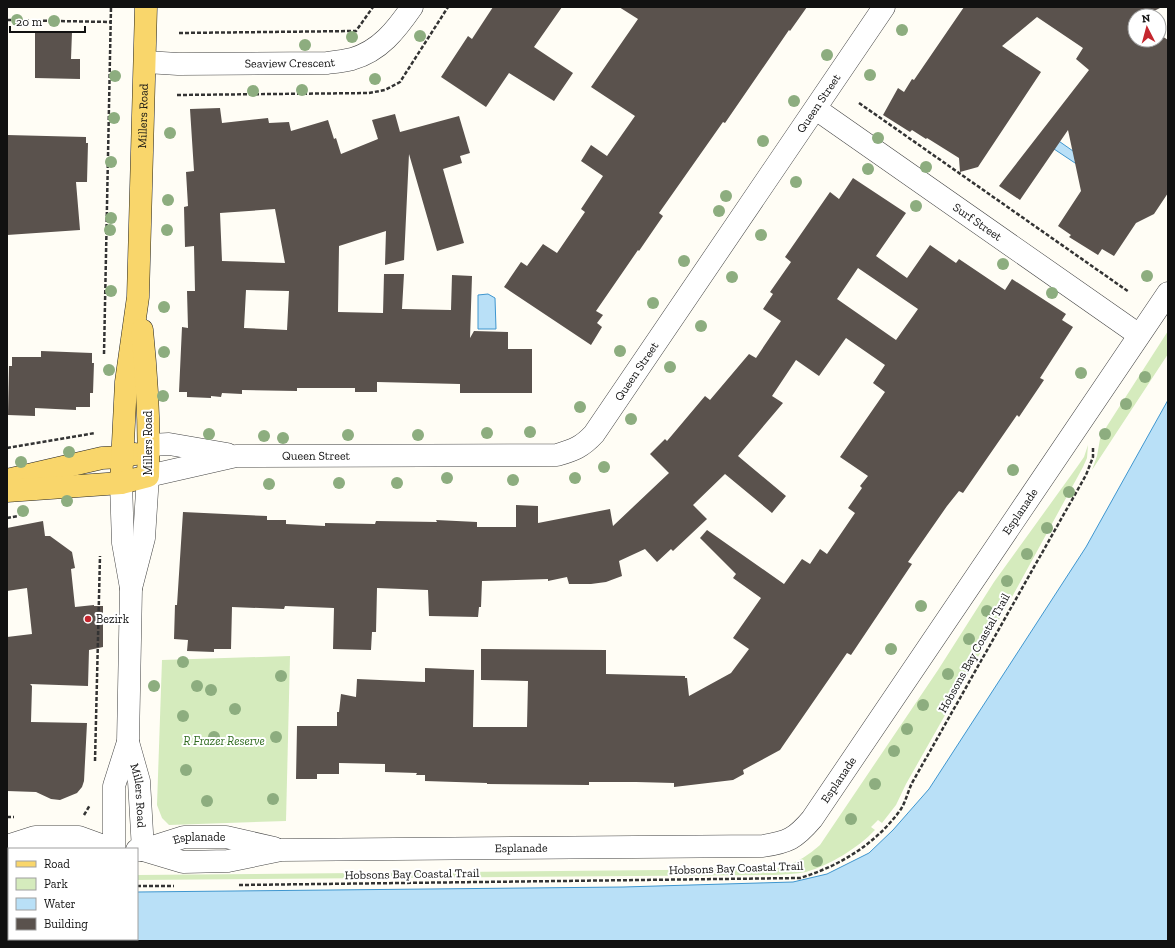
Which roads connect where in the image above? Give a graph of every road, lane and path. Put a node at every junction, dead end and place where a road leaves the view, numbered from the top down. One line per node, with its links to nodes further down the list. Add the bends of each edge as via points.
1 (111, 7): 7 (path)
2 (146, 7): 9 (main road, Millers Road)
3 (373, 7): 8 (path, via 356,31)
4 (412, 7): 9 (street, Seaview Crescent, via 384,42 368,53 352,59 327,63)
5 (884, 7): 11 (street, Queen Street)
6 (7, 20): 7 (path)
7 (110, 22): 16 (path)
8 (179, 33)
9 (146, 62): 14 (main road, Millers Road)
10 (859, 103): 12 (path)
11 (816, 109): 15 (street, Surf Street); 20 (street, Queen Street, via 594,434 576,450 557,455)
12 (1129, 292)
13 (1168, 293): 15 (street, Esplanade)
14 (138, 297): 18 (main road, Millers Road, via 148,384); 21 (main road, Millers Road)
15 (1139, 335): 35 (street, Esplanade, via 812,819 791,839 763,846 281,850 226,837 184,837)
16 (104, 357)
17 (1093, 442): 36 (path, Hobsons Bay Coastal Trail, via 1093,457 1086,475 912,783 902,807 870,843 818,873 800,878)
18 (150, 445): 20 (street, Queen Street, via 169,444); 21 (main road, Queen Street, via 135,454); 22 (main road, Millers Road)
19 (7, 448): 21 (path, via 102,432)
20 (236, 456): 22 (street, Queen Street)
21 (112, 458): 23 (main road, Queen Street); 24 (main road, Millers Road)
22 (148, 476): 24 (main road, Queen Street); 27 (street, Millers Road, via 144,538)
23 (7, 480)
24 (121, 483): 25 (main road, Queen Street); 27 (street, Millers Road, via 124,543)
25 (7, 491)
26 (100, 549): 29 (path)
27 (132, 588): 28 (street, Millers Road)
28 (128, 742): 34 (street, Millers Road, via 114,786); 35 (street, Millers Road, via 139,781)
29 (95, 762)
30 (91, 803): 31 (path)
31 (83, 816)
32 (7, 846): 33 (street, via 35,837 79,837)
33 (110, 848)
34 (113, 848)
35 (140, 850)
36 (236, 885)
37 (138, 886): 38 (path)
38 (174, 886)

